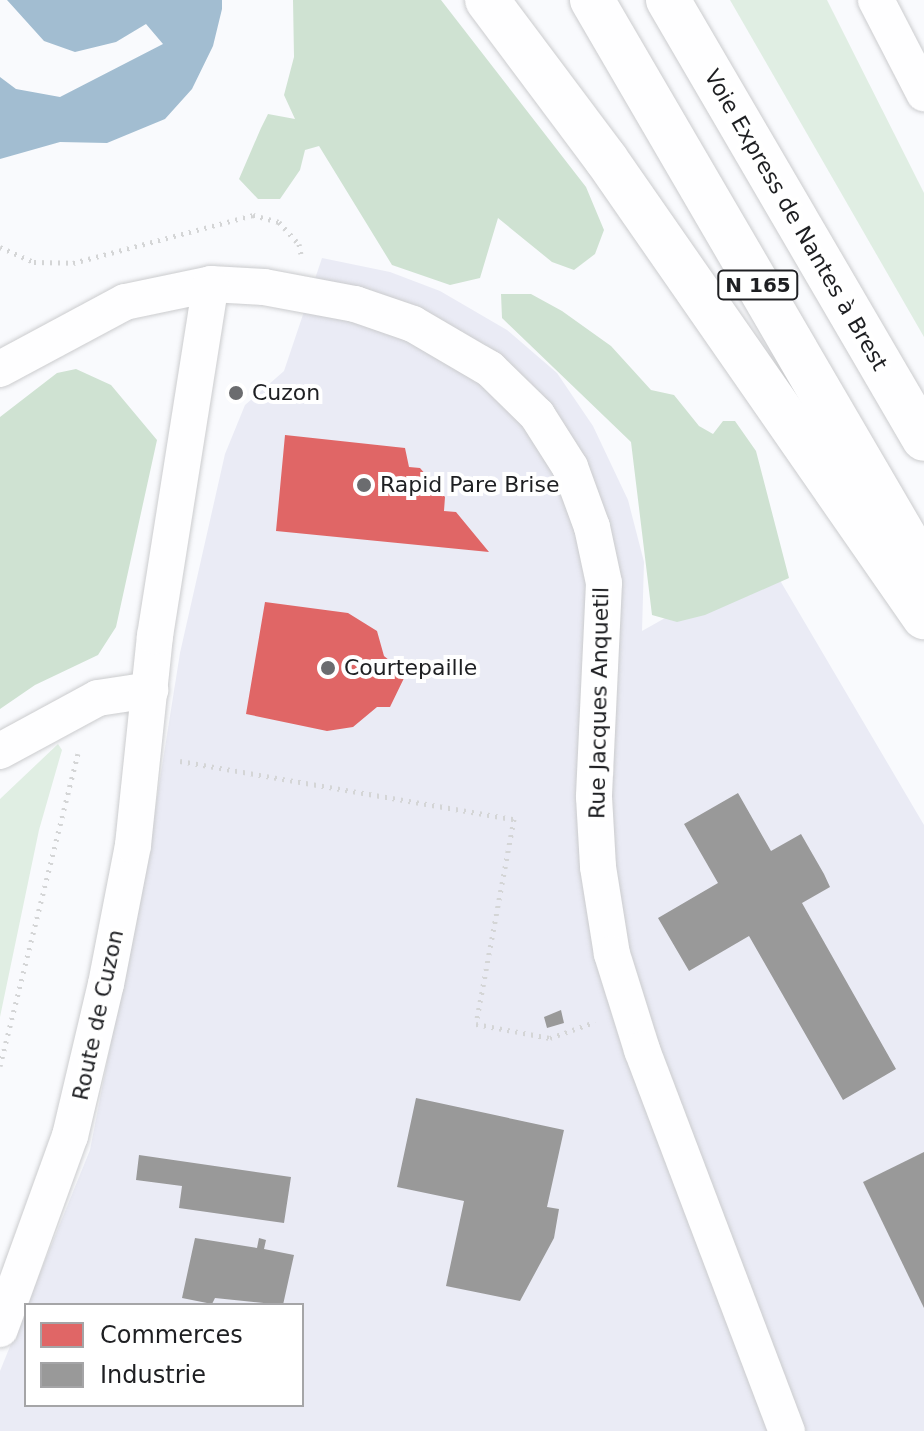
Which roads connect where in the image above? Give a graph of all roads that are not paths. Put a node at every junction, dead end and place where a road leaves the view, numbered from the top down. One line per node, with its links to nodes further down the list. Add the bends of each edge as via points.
1 (487, 0): 12 (highway, via 650,221)
2 (592, 0): 11 (highway, N 165)
3 (668, 0): 10 (highway, Voie Express de Nantes à Brest / N 165)
4 (876, 0): 5 (street)
5 (924, 93)
6 (211, 284): 7 (street, via 125,302); 13 (street, Route de Cuzon); 16 (street, Rue Jacques Anquetil, via 295,291 382,311 458,348 490,369 537,415 570,467 592,527 604,583 595,764 598,867 612,954)
7 (36, 349): 8 (street); 9 (street)
8 (0, 369)
9 (0, 382)
10 (924, 439)
11 (924, 570)
12 (924, 617)
13 (150, 690): 14 (street, via 115,692); 15 (street, Route de Cuzon, via 133,845 86,1080)
14 (0, 751)
15 (0, 1329)
16 (787, 1431)

